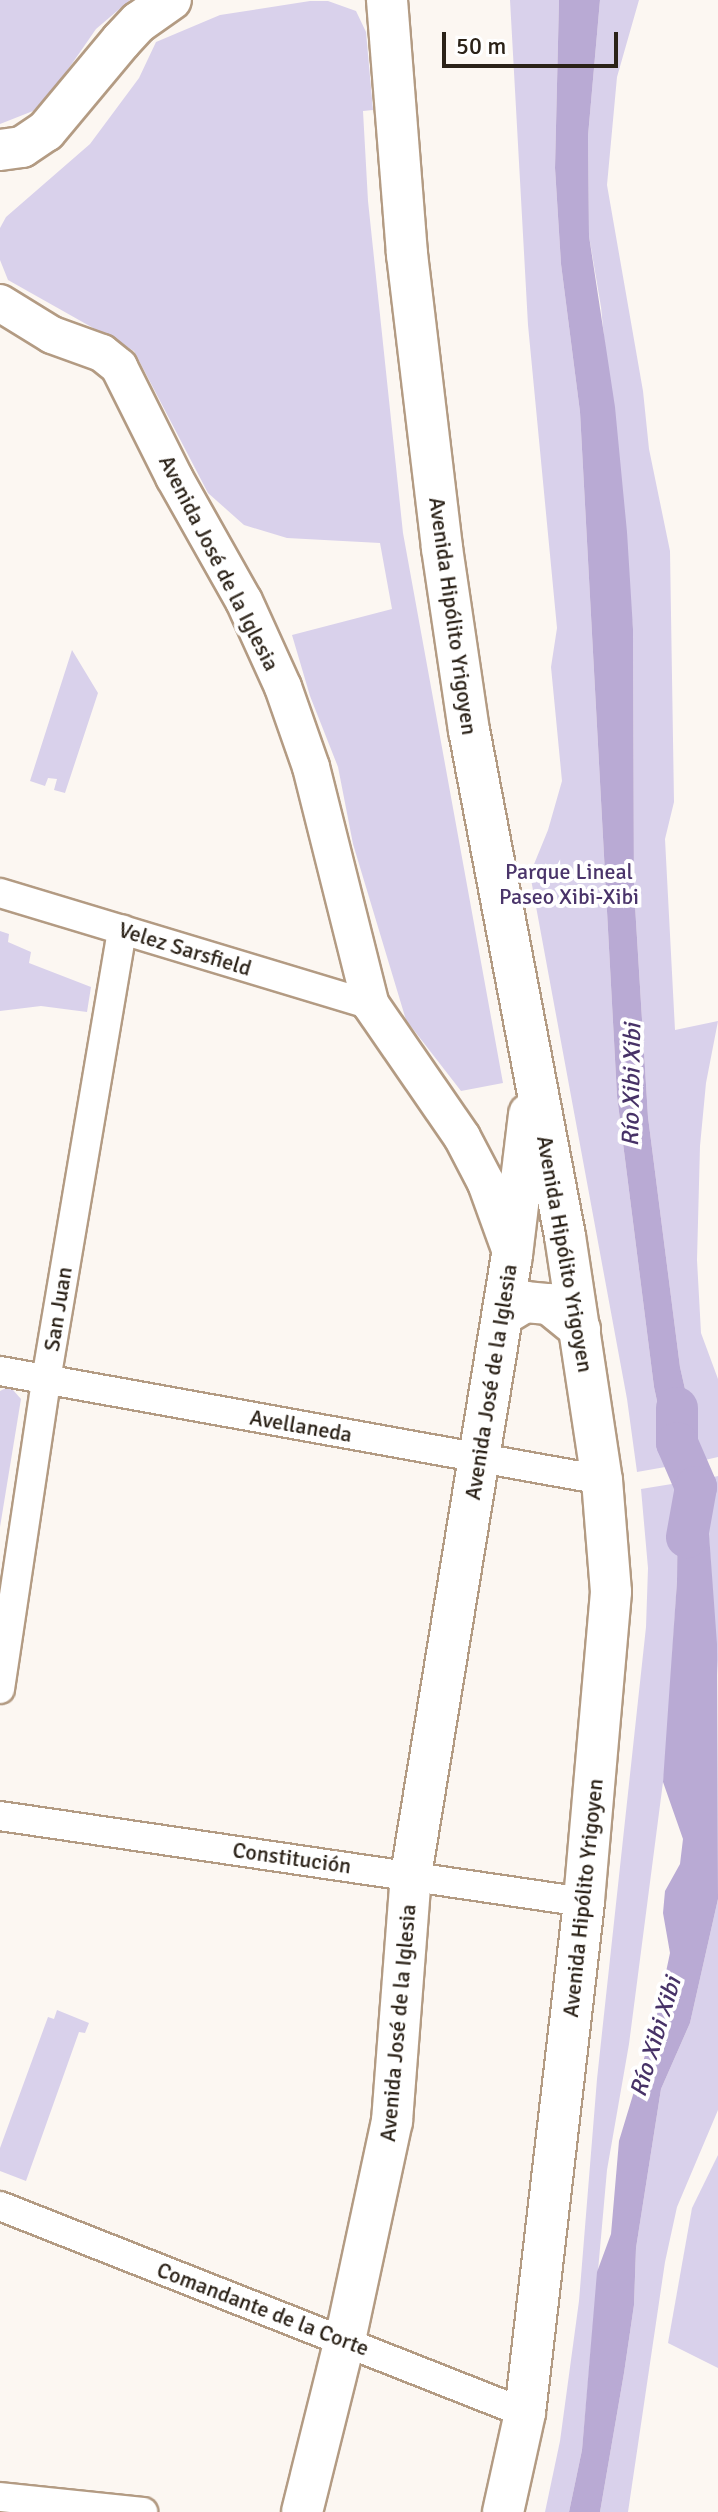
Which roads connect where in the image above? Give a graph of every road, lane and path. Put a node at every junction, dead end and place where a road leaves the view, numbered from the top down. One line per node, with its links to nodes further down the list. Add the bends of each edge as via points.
1 (171, 0): 3 (main road, via 139,22 46,131 22,147)
2 (387, 0): 8 (main road, Avenida Hipólito Yrigoyen, via 407,254 442,548 469,730)
3 (0, 150)
4 (0, 303): 7 (street, Avenida José de la Iglesia, via 52,335 102,353 119,367 244,601 311,767)
5 (0, 893): 6 (street, Velez Sarsfield)
6 (122, 929): 7 (street, Velez Sarsfield); 16 (street, San Juan)
7 (371, 1005): 9 (street, Avenida José de la Iglesia)
8 (533, 1078): 10 (main road); 11 (main road, Avenida Hipólito Yrigoyen)
9 (462, 1137): 10 (street); 12 (street, Avenida José de la Iglesia, via 486,1183)
10 (523, 1168): 11 (street, via 546,1194); 12 (main road)
11 (565, 1236): 14 (main road, Avenida Hipólito Yrigoyen)
12 (512, 1255): 13 (main road, Avenida José de la Iglesia)
13 (503, 1315): 14 (main road, via 525,1302 549,1304); 17 (main road, Avenida José de la Iglesia)
14 (580, 1329): 18 (main road, Avenida Hipólito Yrigoyen)
15 (0, 1371): 16 (street, Avellaneda)
16 (46, 1380): 17 (street, Avellaneda); 19 (street, San Juan)
17 (480, 1458): 18 (street, Avellaneda); 21 (main road, Avenida José de la Iglesia)
18 (602, 1480): 22 (main road, Avenida Hipólito Yrigoyen, via 611,1592)
19 (0, 1689)
20 (0, 1816): 21 (street, Constitución)
21 (411, 1875): 22 (street, Constitución); 24 (main road, Avenida José de la Iglesia, via 392,2121)
22 (584, 1902): 25 (main road, Avenida Hipólito Yrigoyen)
23 (0, 2206): 24 (street, Comandante de la Corte)
24 (345, 2340): 25 (street, Comandante de la Corte); 28 (main road, Avenida José de la Iglesia)
25 (525, 2413): 29 (main road, Avenida Hipólito Yrigoyen)
26 (0, 2497): 27 (street)
27 (143, 2512)
28 (302, 2512)
29 (503, 2512)

